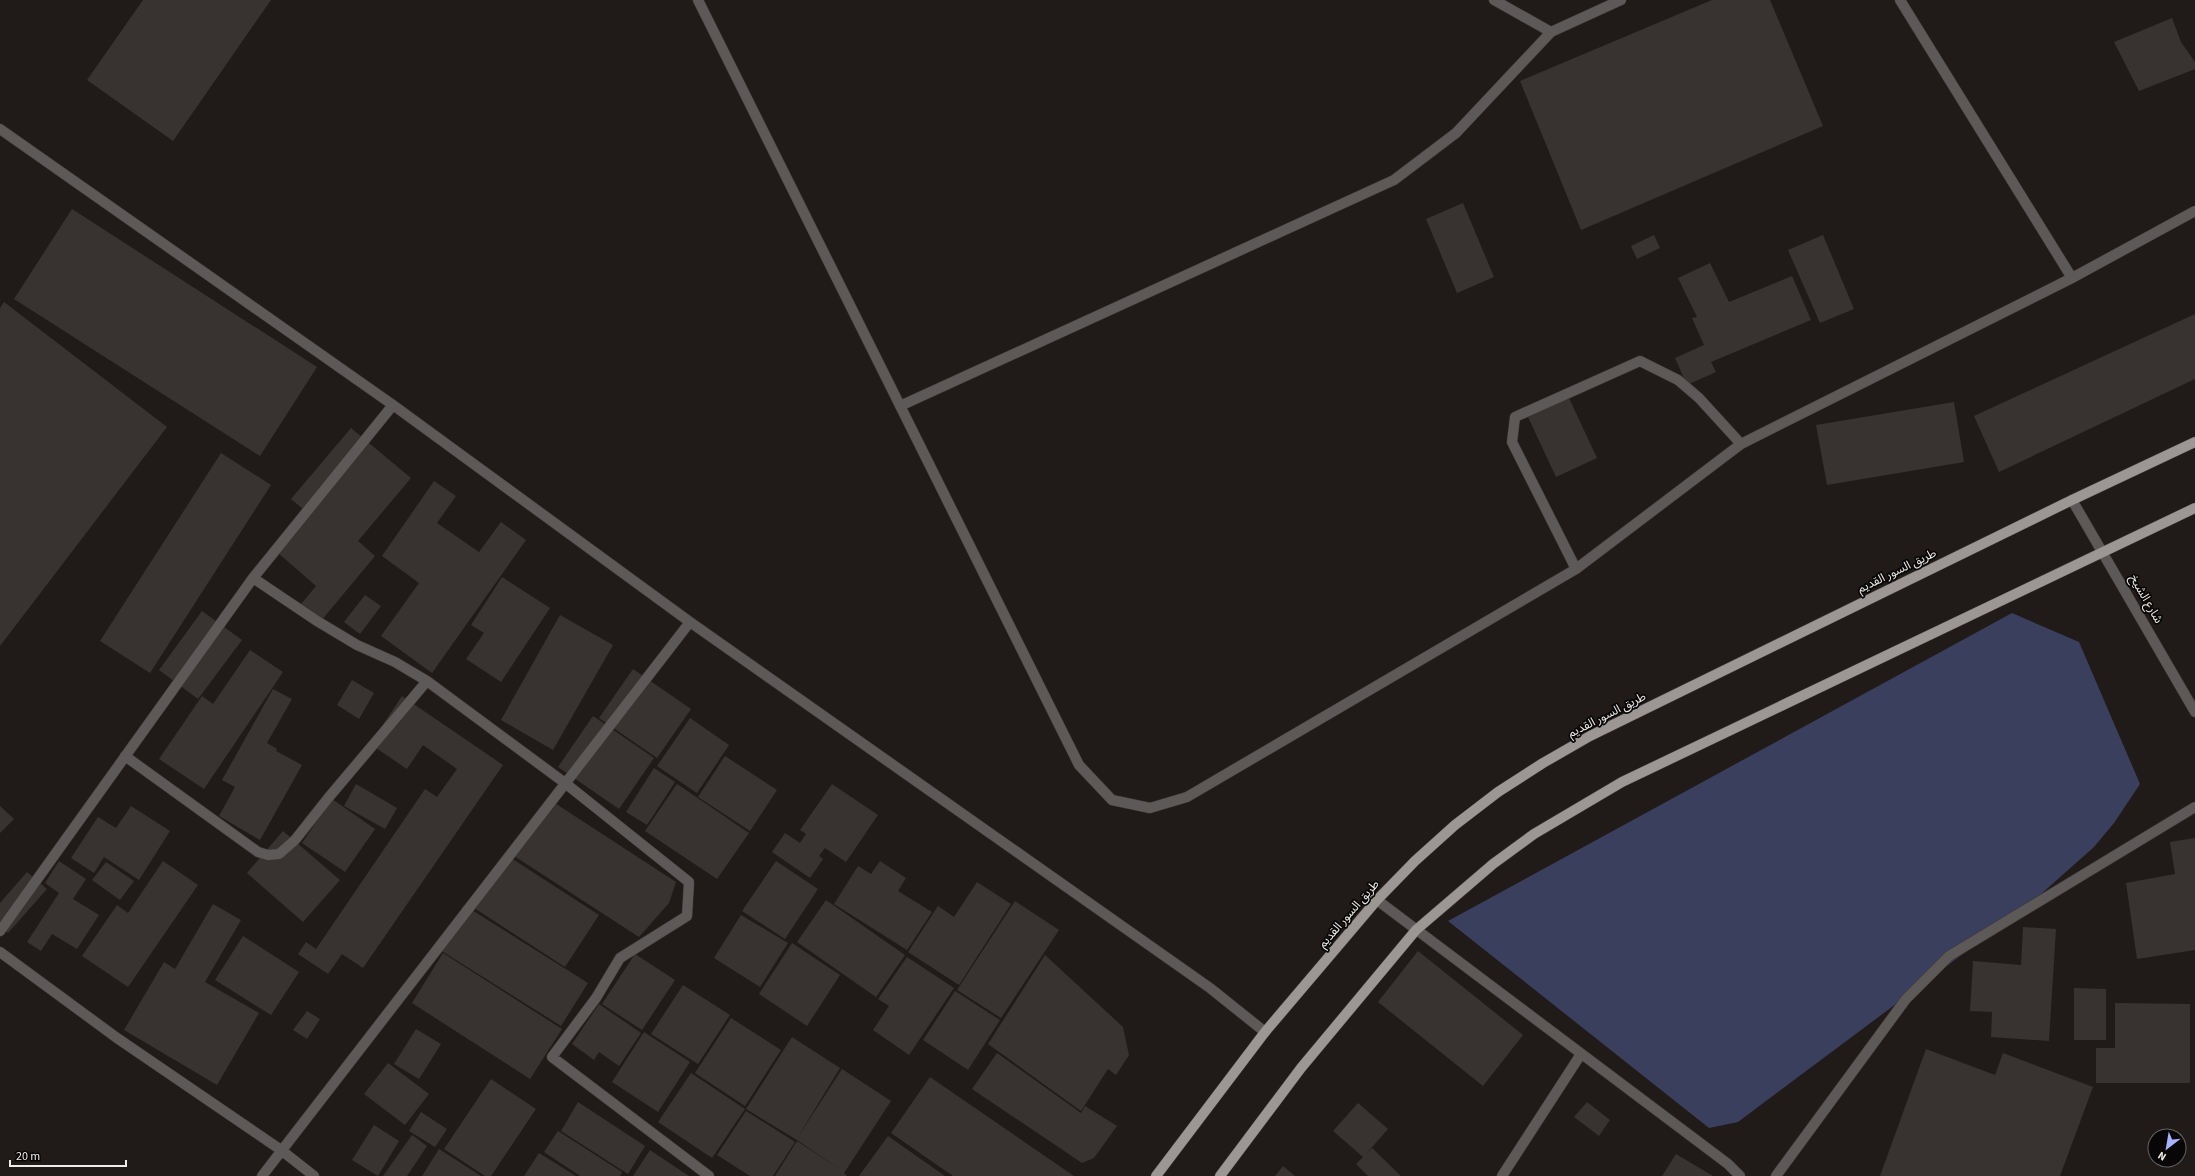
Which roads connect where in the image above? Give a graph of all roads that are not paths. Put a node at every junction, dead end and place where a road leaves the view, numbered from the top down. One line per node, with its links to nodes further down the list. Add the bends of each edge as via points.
1 (698, 0): 10 (street)
2 (1494, 0): 5 (street)
3 (1621, 0): 5 (street)
4 (1900, 0): 8 (street)
5 (1551, 32): 10 (street, via 1456,133 1394,180)
6 (0, 129): 9 (street)
7 (2195, 211): 8 (street)
8 (2072, 278): 12 (street)
9 (393, 405): 17 (street); 18 (street)
10 (900, 406): 16 (street, via 1079,765 1112,800 1150,808 1187,797)
11 (2195, 442): 13 (main road, طريق السور القديم)
12 (1740, 444): 16 (street); 16 (street, via 1699,398 1678,380 1640,361 1515,417 1512,442)
13 (2072, 500): 15 (street, شارع الشيخ); 24 (main road, طريق السور القديم, via 1590,736 1543,763 1498,792 1455,826 1414,861)
14 (2195, 508): 15 (main road)
15 (2103, 551): 20 (street, شارع الشيخ); 25 (main road, via 1622,782 1534,834 1465,887)
16 (1576, 569)
17 (253, 578): 19 (street, via 357,645 395,662); 21 (street)
18 (690, 622): 22 (street); 28 (street, via 1210,988)
19 (427, 681): 21 (street, via 343,779 295,840 279,854 268,855 258,852); 22 (street)
20 (2195, 712)
21 (125, 756): 26 (street)
22 (565, 783): 30 (street); 33 (street, via 689,882 687,916 620,958 596,998 552,1057)
23 (2195, 807): 38 (street, via 1949,956 1906,999)
24 (1377, 900): 25 (street); 28 (main road, طريق السور القديم)
25 (1416, 930): 29 (street); 35 (main road, via 1301,1068)
26 (0, 931)
27 (0, 952): 30 (street, via 117,1038)
28 (1265, 1032): 34 (main road, طريق السور القديم)
29 (1581, 1054): 36 (street); 37 (street, via 1728,1164)
30 (281, 1150): 31 (street); 32 (street)
31 (262, 1176)
32 (314, 1176)
33 (709, 1176)
34 (1156, 1176)
35 (1220, 1176)
36 (1502, 1176)
37 (1740, 1176)
38 (1776, 1176)

